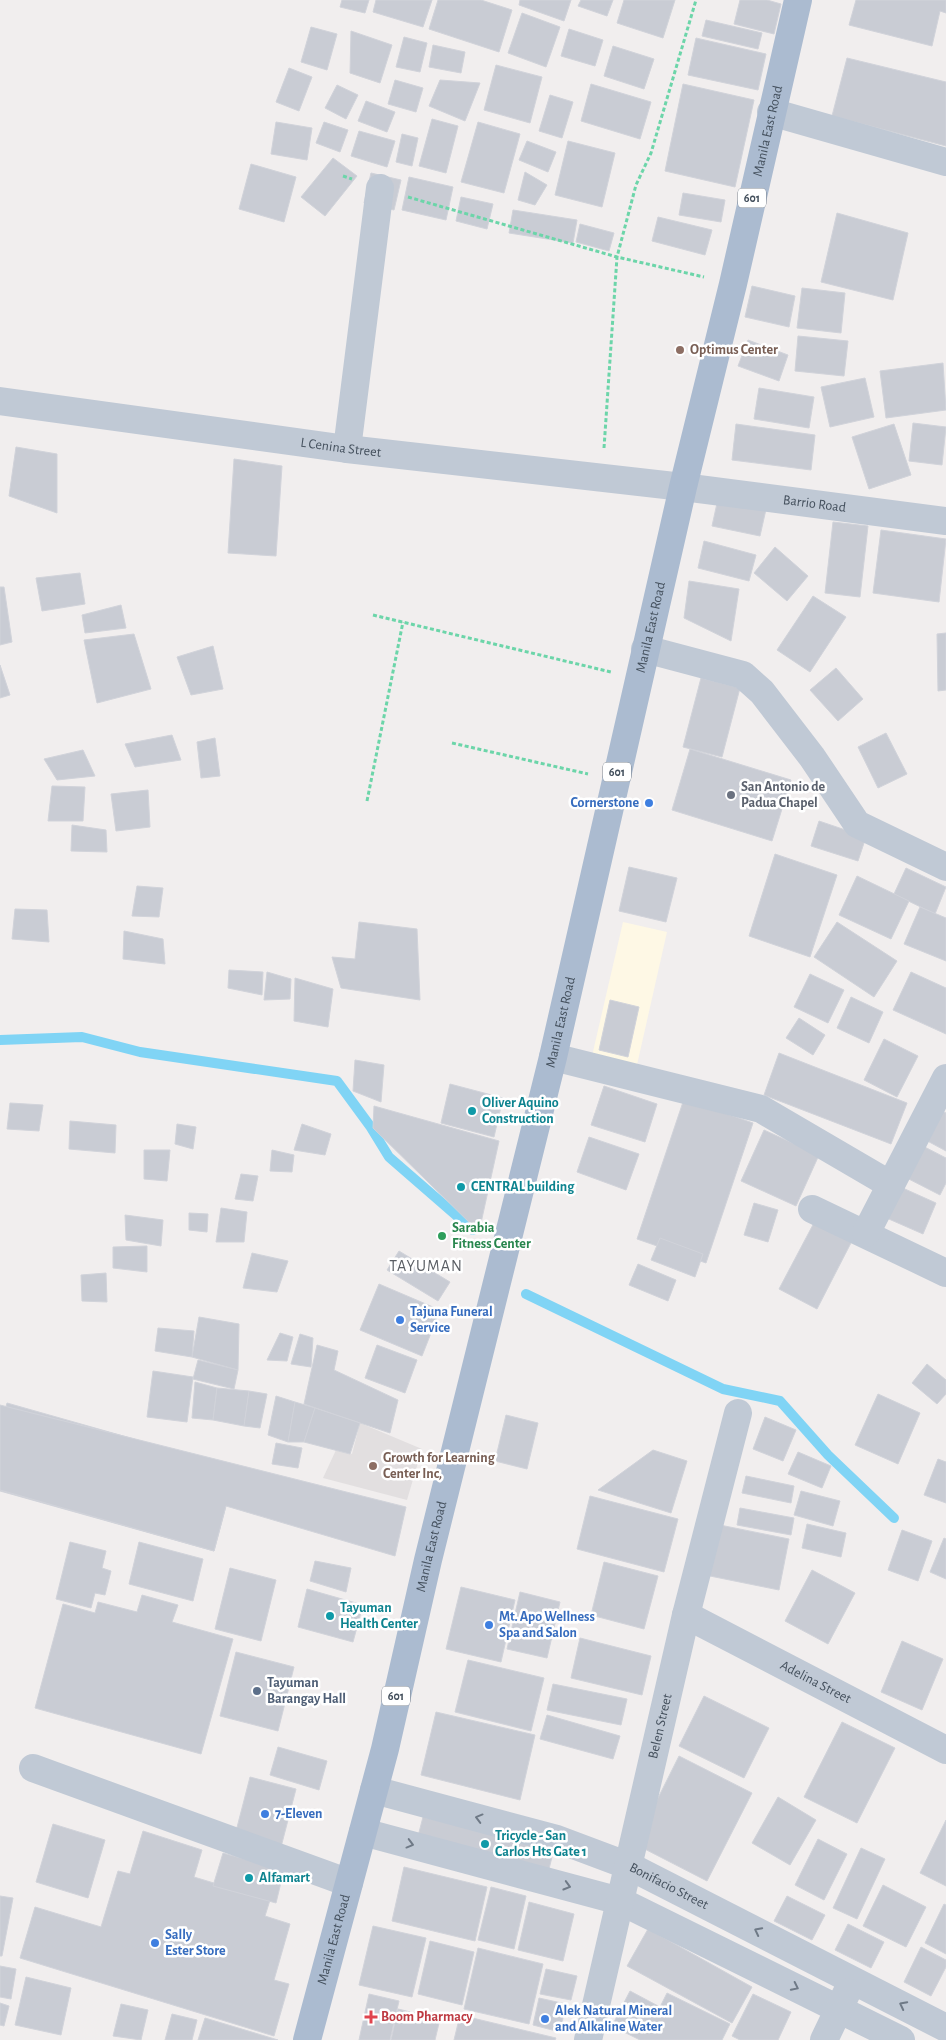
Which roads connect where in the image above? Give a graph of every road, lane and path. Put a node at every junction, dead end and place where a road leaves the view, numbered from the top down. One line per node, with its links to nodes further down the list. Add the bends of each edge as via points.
1 (696, 0): 7 (path, via 651,153 636,185)
2 (798, 0): 3 (main road, Manila East Road / 601)
3 (771, 112): 4 (street); 8 (main road, Manila East Road / 601)
4 (946, 162)
5 (343, 176): 6 (path)
6 (380, 188): 7 (path); 10 (street)
7 (617, 257): 8 (path); 11 (path)
8 (733, 284): 12 (main road, Manila East Road / 601)
9 (0, 401): 10 (street, L Cenina Street)
10 (347, 449): 11 (street, L Cenina Street)
11 (602, 479): 12 (street, L Cenina Street)
12 (682, 487): 13 (street, Barrio Road); 16 (main road, Manila East Road / 601)
13 (946, 521)
14 (373, 615): 15 (path)
15 (403, 622): 17 (path); 20 (path)
16 (645, 649): 17 (main road, Manila East Road / 601); 21 (street, via 743,675 762,692 801,742 857,824)
17 (638, 678): 19 (main road, Manila East Road / 601)
18 (452, 743): 19 (path)
19 (615, 781): 22 (main road, Manila East Road / 601)
20 (367, 801)
21 (946, 868)
22 (553, 1057): 24 (street, via 761,1110); 32 (main road, Manila East Road / 601)
23 (946, 1078): 24 (street)
24 (891, 1185): 26 (street)
25 (812, 1208): 26 (street)
26 (866, 1233): 27 (street)
27 (946, 1273)
28 (738, 1413): 29 (street, Belen Street)
29 (686, 1615): 30 (street, Adelina Street); 34 (street, Belen Street)
30 (946, 1750)
31 (33, 1768): 35 (street)
32 (374, 1790): 33 (main road, Manila East Road / 601); 34 (street, Bonifacio Street, one-way to 32, via 556,1839)
33 (363, 1832): 35 (main road, Manila East Road / 601); 36 (street, one-way to 36)
34 (629, 1866): 36 (street, Belen Street); 37 (street, Bonifacio Street, one-way to 34)
35 (349, 1883): 40 (main road, Manila East Road / 601)
36 (620, 1901): 38 (street, one-way to 38); 41 (street, Belen Street)
37 (853, 1980): 38 (street); 39 (street, Bonifacio Street, one-way to 37)
38 (840, 2009): 42 (street); 43 (street)
39 (946, 2028)
40 (307, 2040)
41 (588, 2040)
42 (824, 2040)
43 (901, 2040)

